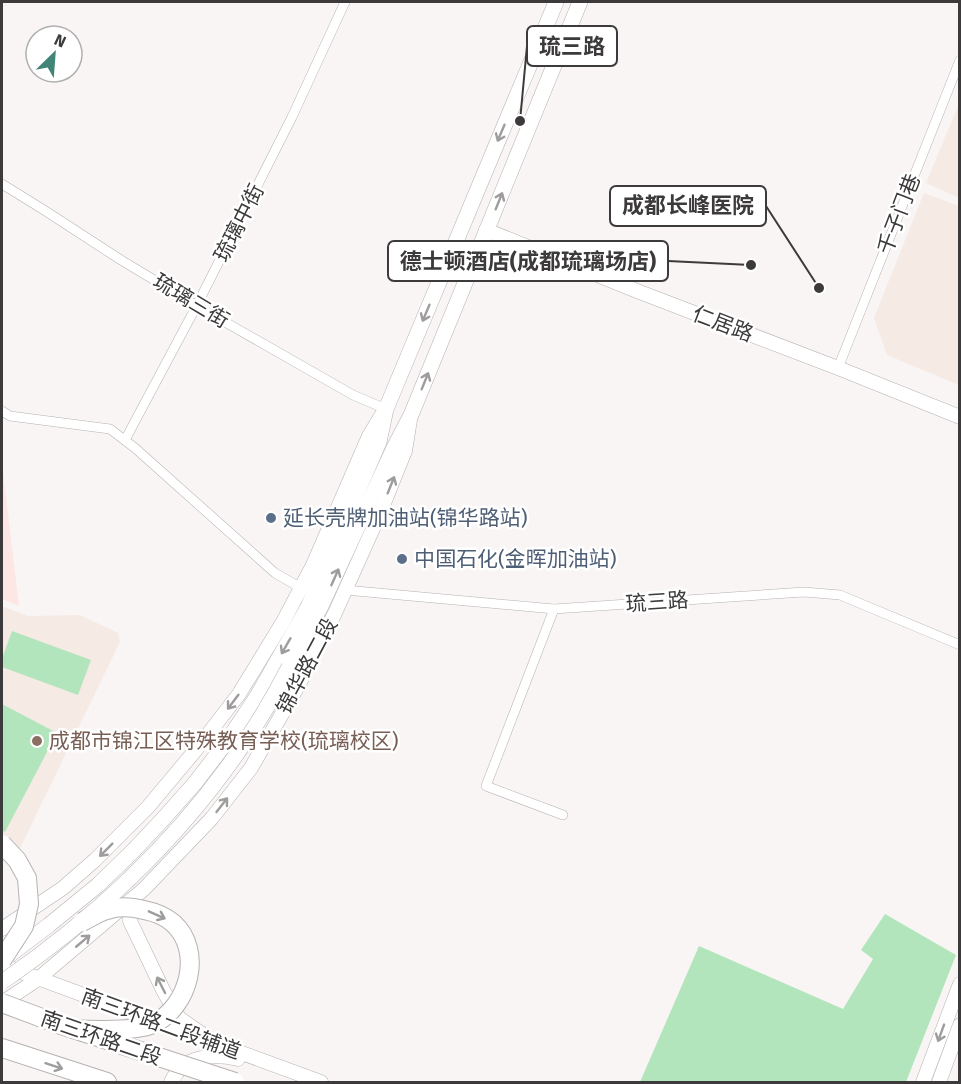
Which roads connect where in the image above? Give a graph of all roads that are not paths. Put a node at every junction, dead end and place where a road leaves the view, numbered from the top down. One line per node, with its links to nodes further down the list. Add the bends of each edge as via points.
1 (345, 2): 7 (street, 琉璃中街, via 292,117)
2 (556, 2): 9 (main road, 锦华路二段, one-way to 9)
3 (580, 2): 6 (main road, 锦华路二段, one-way to 3)
4 (960, 60): 8 (street, 千子门巷)
5 (2, 184): 7 (street, 琉璃三街)
6 (486, 230): 8 (main road, 仁居路); 11 (main road, 锦华路二段, one-way to 6)
7 (196, 305): 9 (street, 琉璃三街, via 352,396); 13 (street, 琉璃中街)
8 (838, 368): 12 (main road, 仁居路)
9 (386, 409): 14 (main road, 锦华路二段, via 369,436); 23 (main road, 锦华路二段, one-way to 23, via 379,442 308,607 228,740 164,818 98,885)
10 (2, 411): 13 (street, via 10,416 110,429)
11 (411, 415): 15 (main road, 锦华路二段, one-way to 11, via 405,451); 21 (main road, 锦华路二段, one-way to 11, bridge, via 142,867 239,753 321,606)
12 (960, 417)
13 (125, 440): 14 (street, via 275,573)
14 (301, 588): 22 (main road, 锦华路二段, one-way to 22, via 239,694 148,807 63,888)
15 (345, 590): 16 (street, 琉三路); 20 (main road, 锦华路二段, one-way to 15, via 212,818 250,768 298,686)
16 (554, 609): 17 (street, 琉三路, via 792,593 840,595); 18 (street, via 486,786)
17 (960, 645)
18 (563, 815)
19 (2, 844): 23 (highway, bridge, via 27,878 29,904 24,926)
20 (132, 900): 25 (main road, 锦华路二段, one-way to 20); 32 (main road, one-way to 20, via 200,1033 179,1018 130,921)
21 (82, 922): 26 (main road, 锦华路二段, bridge); 30 (highway, one-way to 30, bridge, via 116,908 161,915 182,934 189,964 188,981 171,1012 152,1025 132,1029)
22 (2, 929)
23 (2, 960)
24 (2, 965): 25 (main road, 南三环路二段辅道)
25 (38, 979): 28 (main road, 锦华路二段); 32 (main road, 南三环路二段辅道)
26 (2, 982)
27 (960, 984): 38 (main road, one-way to 38)
28 (2, 1003): 30 (highway, 南三环路二段, bridge)
29 (960, 1025): 39 (main road)
30 (71, 1029): 36 (highway, 南三环路二段, bridge)
31 (2, 1048): 34 (highway, 南三环路二段, one-way to 34)
32 (253, 1058): 33 (main road, 南三环路二段辅道)
33 (301, 1076): 35 (main road, via 226,1056 197,1058 176,1072); 37 (main road, 南三环路二段辅道)
34 (107, 1083)
35 (171, 1083)
36 (235, 1083)
37 (321, 1083)
38 (923, 1083)
39 (939, 1083)

